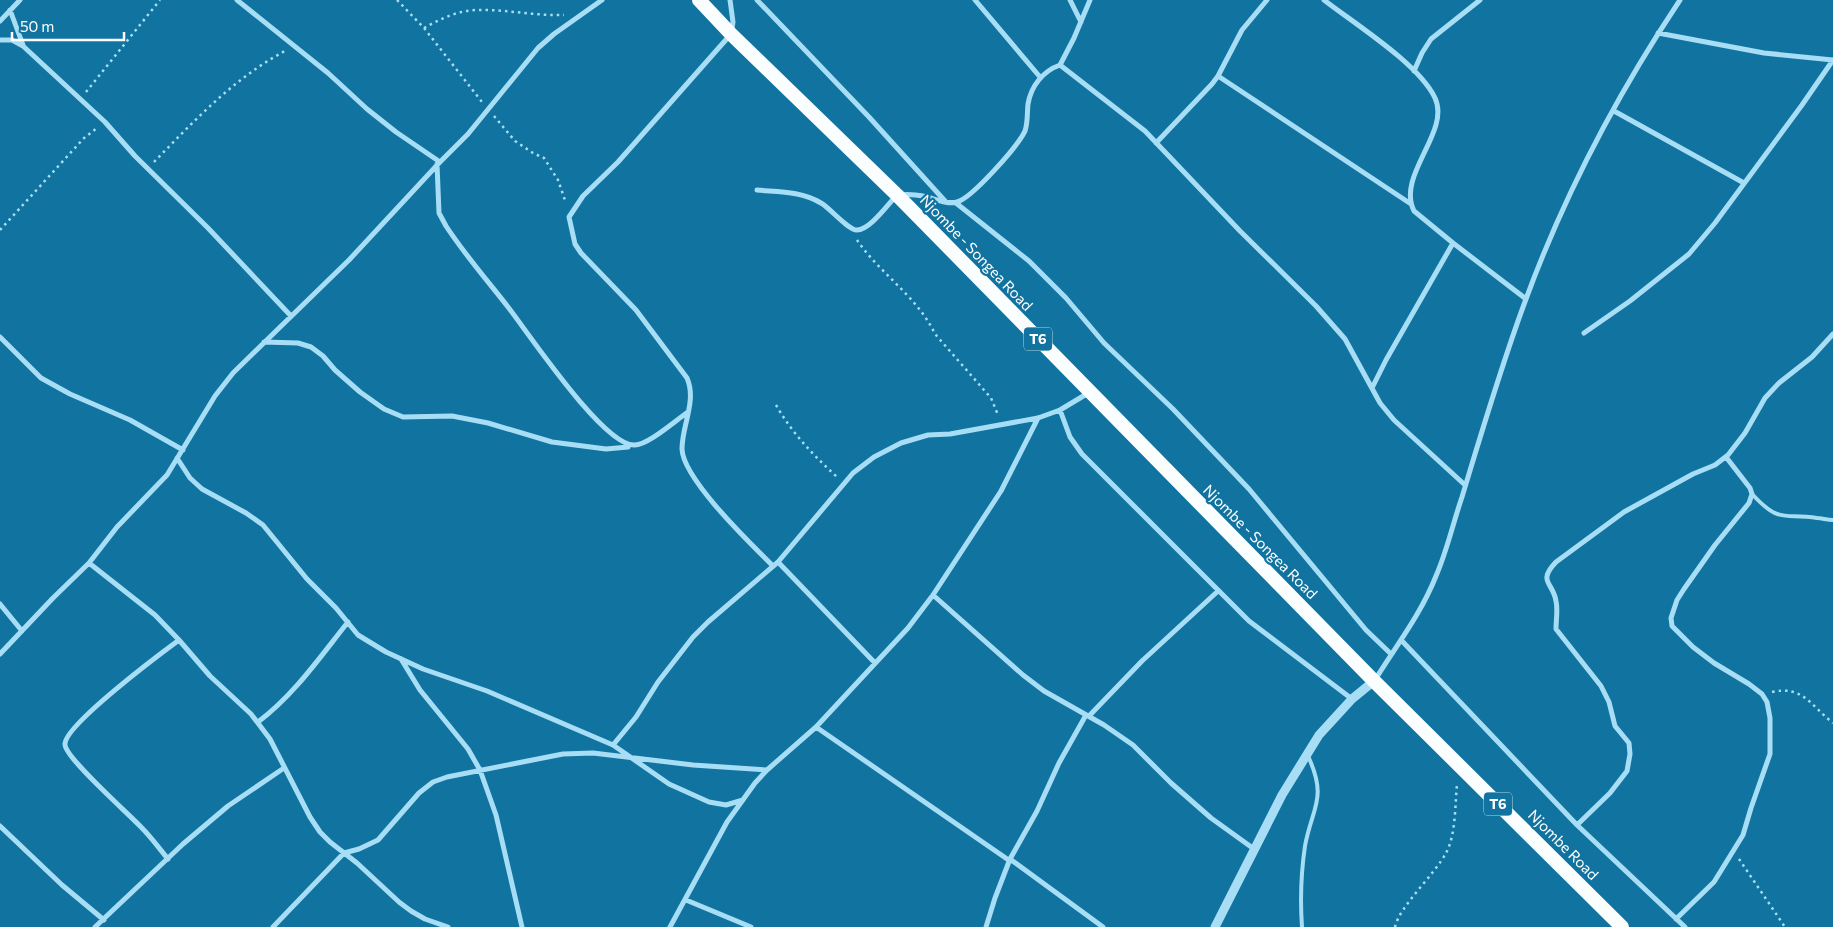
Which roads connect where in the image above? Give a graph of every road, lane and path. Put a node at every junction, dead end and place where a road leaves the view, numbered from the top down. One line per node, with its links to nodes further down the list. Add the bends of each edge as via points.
1 (20, 0): 16 (street)
2 (160, 0): 31 (path)
3 (237, 0): 25 (street)
4 (398, 0): 20 (path)
5 (602, 0): 17 (street)
6 (730, 0): 22 (street)
7 (757, 0): 41 (street)
8 (975, 0): 30 (street)
9 (1070, 0): 19 (street)
10 (1090, 0): 19 (street)
11 (1267, 0): 29 (street, via 1242,30)
12 (1324, 0): 28 (street)
13 (1480, 0): 28 (street, via 1431,39)
14 (1680, 0): 21 (street)
15 (703, 2): 22 (highway, Njombe - Songea Road / T6)
16 (10, 10): 18 (street); 24 (street)
17 (580, 14): 20 (path, via 532,15 475,10 450,16); 32 (street, via 538,48)
18 (0, 21)
19 (1081, 22): 27 (street)
20 (424, 28): 32 (path)
21 (1658, 33): 26 (street, via 1764,53); 33 (street)
22 (731, 34): 40 (highway, Njombe - Songea Road / T6); 44 (street, via 618,162 583,196)
23 (0, 40): 24 (street, via 12,40)
24 (23, 46): 31 (street)
25 (295, 46): 36 (street, via 396,132); 37 (path, via 225,92)
26 (1833, 60): 38 (street)
27 (1060, 65): 30 (street); 35 (street)
28 (1414, 72): 43 (street, via 1426,84 1438,110 1413,178)
29 (1218, 76): 35 (street); 43 (street)
30 (1040, 77): 42 (street, via 1032,90 1024,132 997,167)
31 (81, 98): 34 (street)
32 (489, 110): 36 (street); 44 (path, via 515,141 548,163 558,180)
33 (1614, 110): 38 (street); 48 (street, via 1565,204)
34 (106, 122): 37 (street); 46 (path, via 84,138)
35 (1156, 143): 54 (street, via 1316,306 1345,339)
36 (438, 163): 49 (street, via 349,260); 61 (street, via 439,213 453,237 577,397 618,440)
37 (148, 168): 49 (street)
38 (1744, 183): 50 (street, via 1689,254)
39 (757, 190): 45 (street, via 808,196 831,209)
40 (897, 195): 41 (street, via 912,194); 45 (street, via 865,228); 55 (highway, Njombe - Songea Road / T6)
41 (945, 202): 42 (street)
42 (956, 203): 80 (street, via 1029,261 1066,298 1104,343 1249,489 1366,630)
43 (1410, 204): 47 (street)
44 (569, 216): 58 (street, via 575,244 581,253 636,310 687,378 692,396)
45 (850, 228): 60 (path, via 865,252 915,303 935,334 991,398)
46 (0, 230)
47 (1453, 244): 48 (street); 54 (street)
48 (1526, 299): 66 (street)
49 (292, 316): 53 (street)
50 (1584, 333)
51 (1833, 334): 63 (street, via 1765,398 1737,446)
52 (0, 337): 62 (street, via 41,378 130,420)
53 (264, 342): 61 (street, via 298,342 311,347 360,392 403,417 474,419 579,447); 62 (street, via 215,396)
54 (1372, 388): 66 (street, via 1394,420)
55 (1090, 392): 57 (street); 83 (highway, Njombe - Songea Road / T6)
56 (776, 405): 65 (path, via 787,425)
57 (1060, 410): 59 (street); 72 (street, via 1070,437 1082,454)
58 (688, 411): 61 (street); 71 (street, via 682,450 694,478 723,515)
59 (1038, 418): 60 (street); 73 (street, via 1001,491)
60 (1001, 424): 65 (street, via 928,435 901,443 874,457)
61 (636, 446)
62 (183, 450): 64 (street)
63 (1726, 457): 67 (street); 98 (street, via 1624,512 1556,562 1548,574 1548,586 1557,603 1556,629 1601,686 1615,726 1629,743 1627,772)
64 (177, 458): 70 (street, via 167,475 117,527); 75 (street, via 202,489 262,525 307,580)
65 (844, 483): 69 (street)
66 (1465, 485): 78 (street, via 1436,576)
67 (1752, 494): 68 (lane, via 1777,515); 84 (street, via 1744,511 1715,544 1684,589 1671,618 1672,626 1693,647)
68 (1833, 520)
69 (778, 562): 71 (street); 82 (street)
70 (89, 563): 76 (street); 77 (street, via 154,615)
71 (773, 566): 90 (street, via 693,638)
72 (1218, 591): 85 (street, via 1254,625); 86 (street)
73 (933, 595): 82 (street); 86 (street, via 1023,675)
74 (0, 604): 76 (street)
75 (348, 622): 81 (street, via 358,635); 87 (street, via 274,711)
76 (22, 631): 79 (street)
77 (179, 640): 87 (street, via 210,676); 103 (street, via 79,723 66,737 65,744 67,752)
78 (1402, 641): 80 (street); 98 (street)
79 (0, 654)
80 (1391, 654): 83 (street)
81 (400, 659): 90 (street, via 487,691); 95 (street, via 420,690 468,749)
82 (875, 663): 89 (street)
83 (1374, 681): 85 (street); 93 (highway, Njombe Road / T6)
84 (1762, 694): 88 (path, via 1788,689 1798,693); 101 (street, via 1770,718 1770,754 1743,835)
85 (1352, 699): 91 (street, via 1319,735)
86 (1088, 716): 100 (street, via 1133,745 1203,811); 104 (street, via 1059,763)
87 (258, 722): 94 (street)
88 (1833, 723)
89 (816, 727): 96 (street); 104 (street)
90 (613, 745): 92 (street)
91 (1307, 754): 100 (street); 117 (lane, via 1319,795 1301,875)
92 (627, 756): 95 (street, via 563,754); 96 (street); 97 (street, via 669,784 709,802 726,805)
93 (1458, 765): 118 (path, via 1448,851 1399,916); 119 (highway, Njombe Road / T6)
94 (284, 768): 102 (street, via 320,832); 103 (street, via 228,806)
95 (480, 770): 102 (street, via 433,782 408,803 378,840); 111 (street, via 496,814)
96 (767, 770): 97 (street)
97 (743, 800): 105 (street, via 727,822)
98 (1577, 825): 106 (street)
99 (0, 826): 107 (street)
100 (1254, 849): 116 (street)
101 (1734, 852): 106 (street, via 1714,882); 121 (path)
102 (344, 853): 109 (street); 110 (street, via 411,911)
103 (168, 858): 107 (street)
104 (1010, 860): 114 (street); 115 (street)
105 (686, 900): 112 (street); 113 (street)
106 (1676, 919): 120 (street)
107 (104, 920): 108 (street)
108 (95, 927)
109 (273, 927)
110 (448, 927)
111 (522, 927)
112 (670, 927)
113 (751, 927)
114 (986, 927)
115 (1103, 927)
116 (1215, 927)
117 (1302, 927)
118 (1395, 927)
119 (1622, 927)
120 (1685, 927)
121 (1785, 927)

